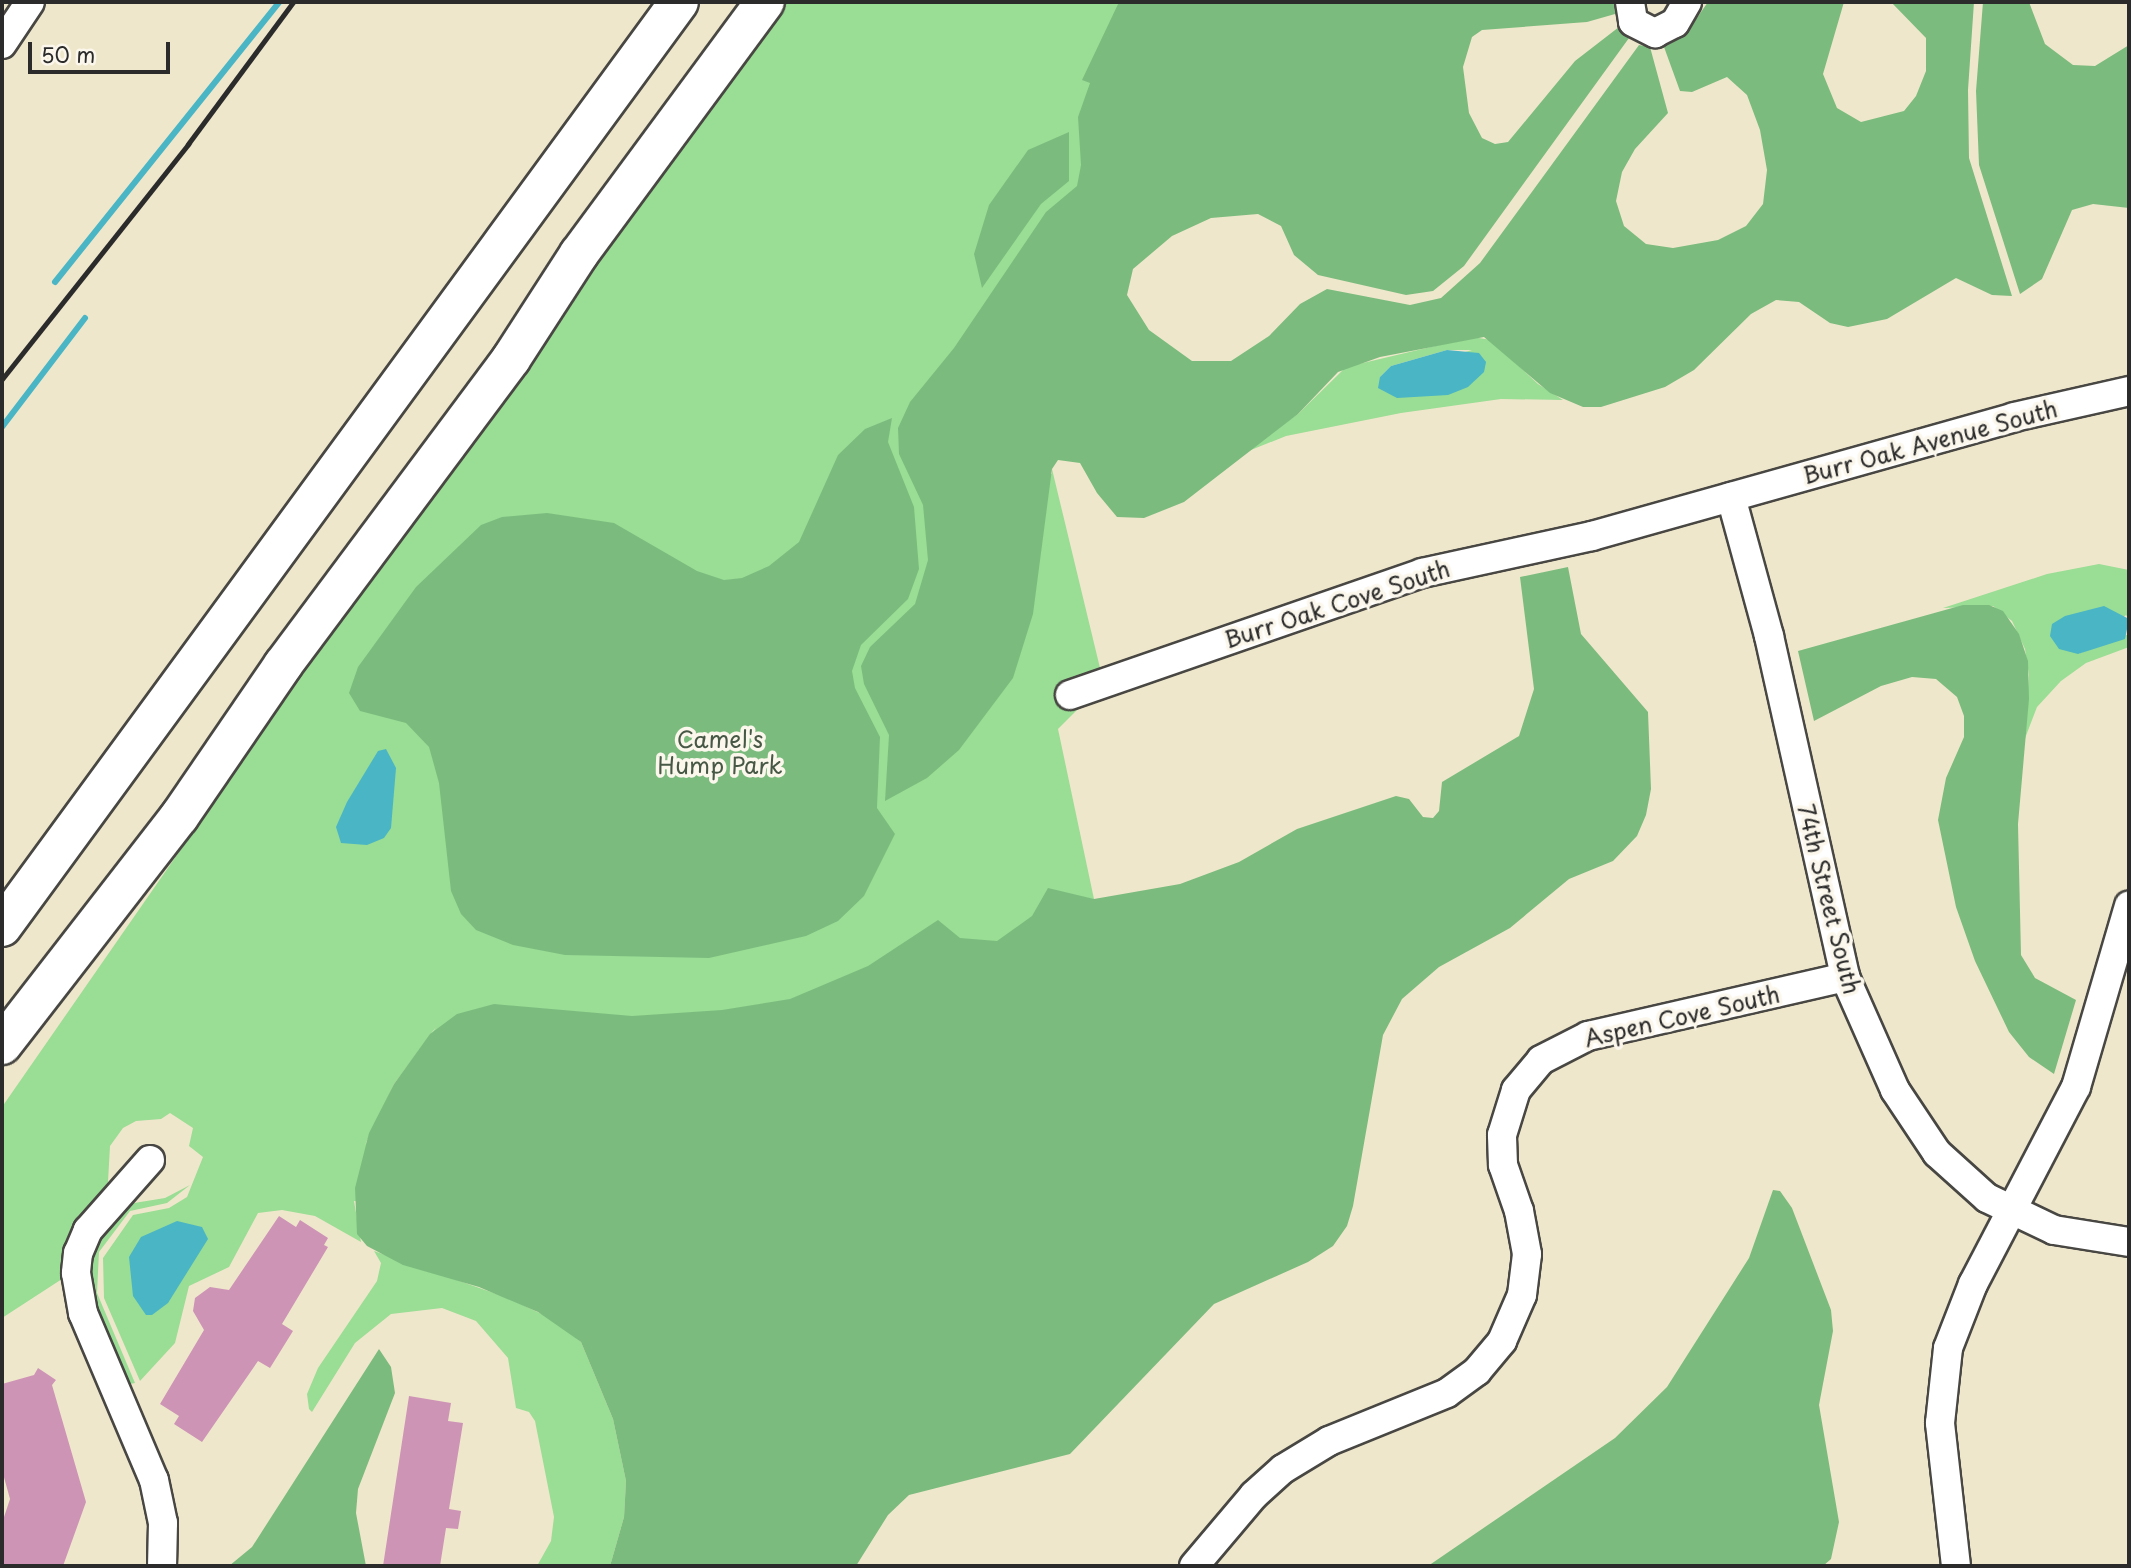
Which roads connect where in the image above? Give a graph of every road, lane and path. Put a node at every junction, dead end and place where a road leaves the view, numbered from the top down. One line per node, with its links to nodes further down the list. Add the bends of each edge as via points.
1 (30, 2): 6 (street)
2 (679, 2): 11 (highway)
3 (765, 2): 14 (highway, via 579,254 511,359 284,665 179,817)
4 (1630, 2): 5 (street, via 1633,22 1651,33 1672,26)
5 (1687, 2)
6 (2, 44)
7 (2129, 391): 8 (street, Burr Oak Avenue South, via 2014,417)
8 (1731, 497): 9 (street, Burr Oak Cove South, via 1592,536 1390,582); 13 (street, 74th Street South, via 1769,636)
9 (1070, 695)
10 (2129, 906): 12 (street)
11 (2, 927)
12 (2123, 951): 16 (street, via 2076,1087)
13 (1845, 977): 16 (street, 74th Street South, via 1885,1070 1923,1137 1970,1185); 19 (street, Aspen Cove South, via 1588,1035 1541,1060 1516,1090 1502,1135 1503,1165 1527,1254 1517,1308 1498,1348 1447,1393 1322,1445 1283,1469 1254,1495)
14 (2, 1045)
15 (149, 1160): 18 (street, via 88,1230 76,1273 83,1313 154,1480 163,1523)
16 (2011, 1212): 17 (street, 74th Street South, via 2069,1234); 20 (street, via 1961,1309 1941,1382 1940,1433)
17 (2129, 1242)
18 (162, 1566)
19 (1194, 1566)
20 (1956, 1566)

